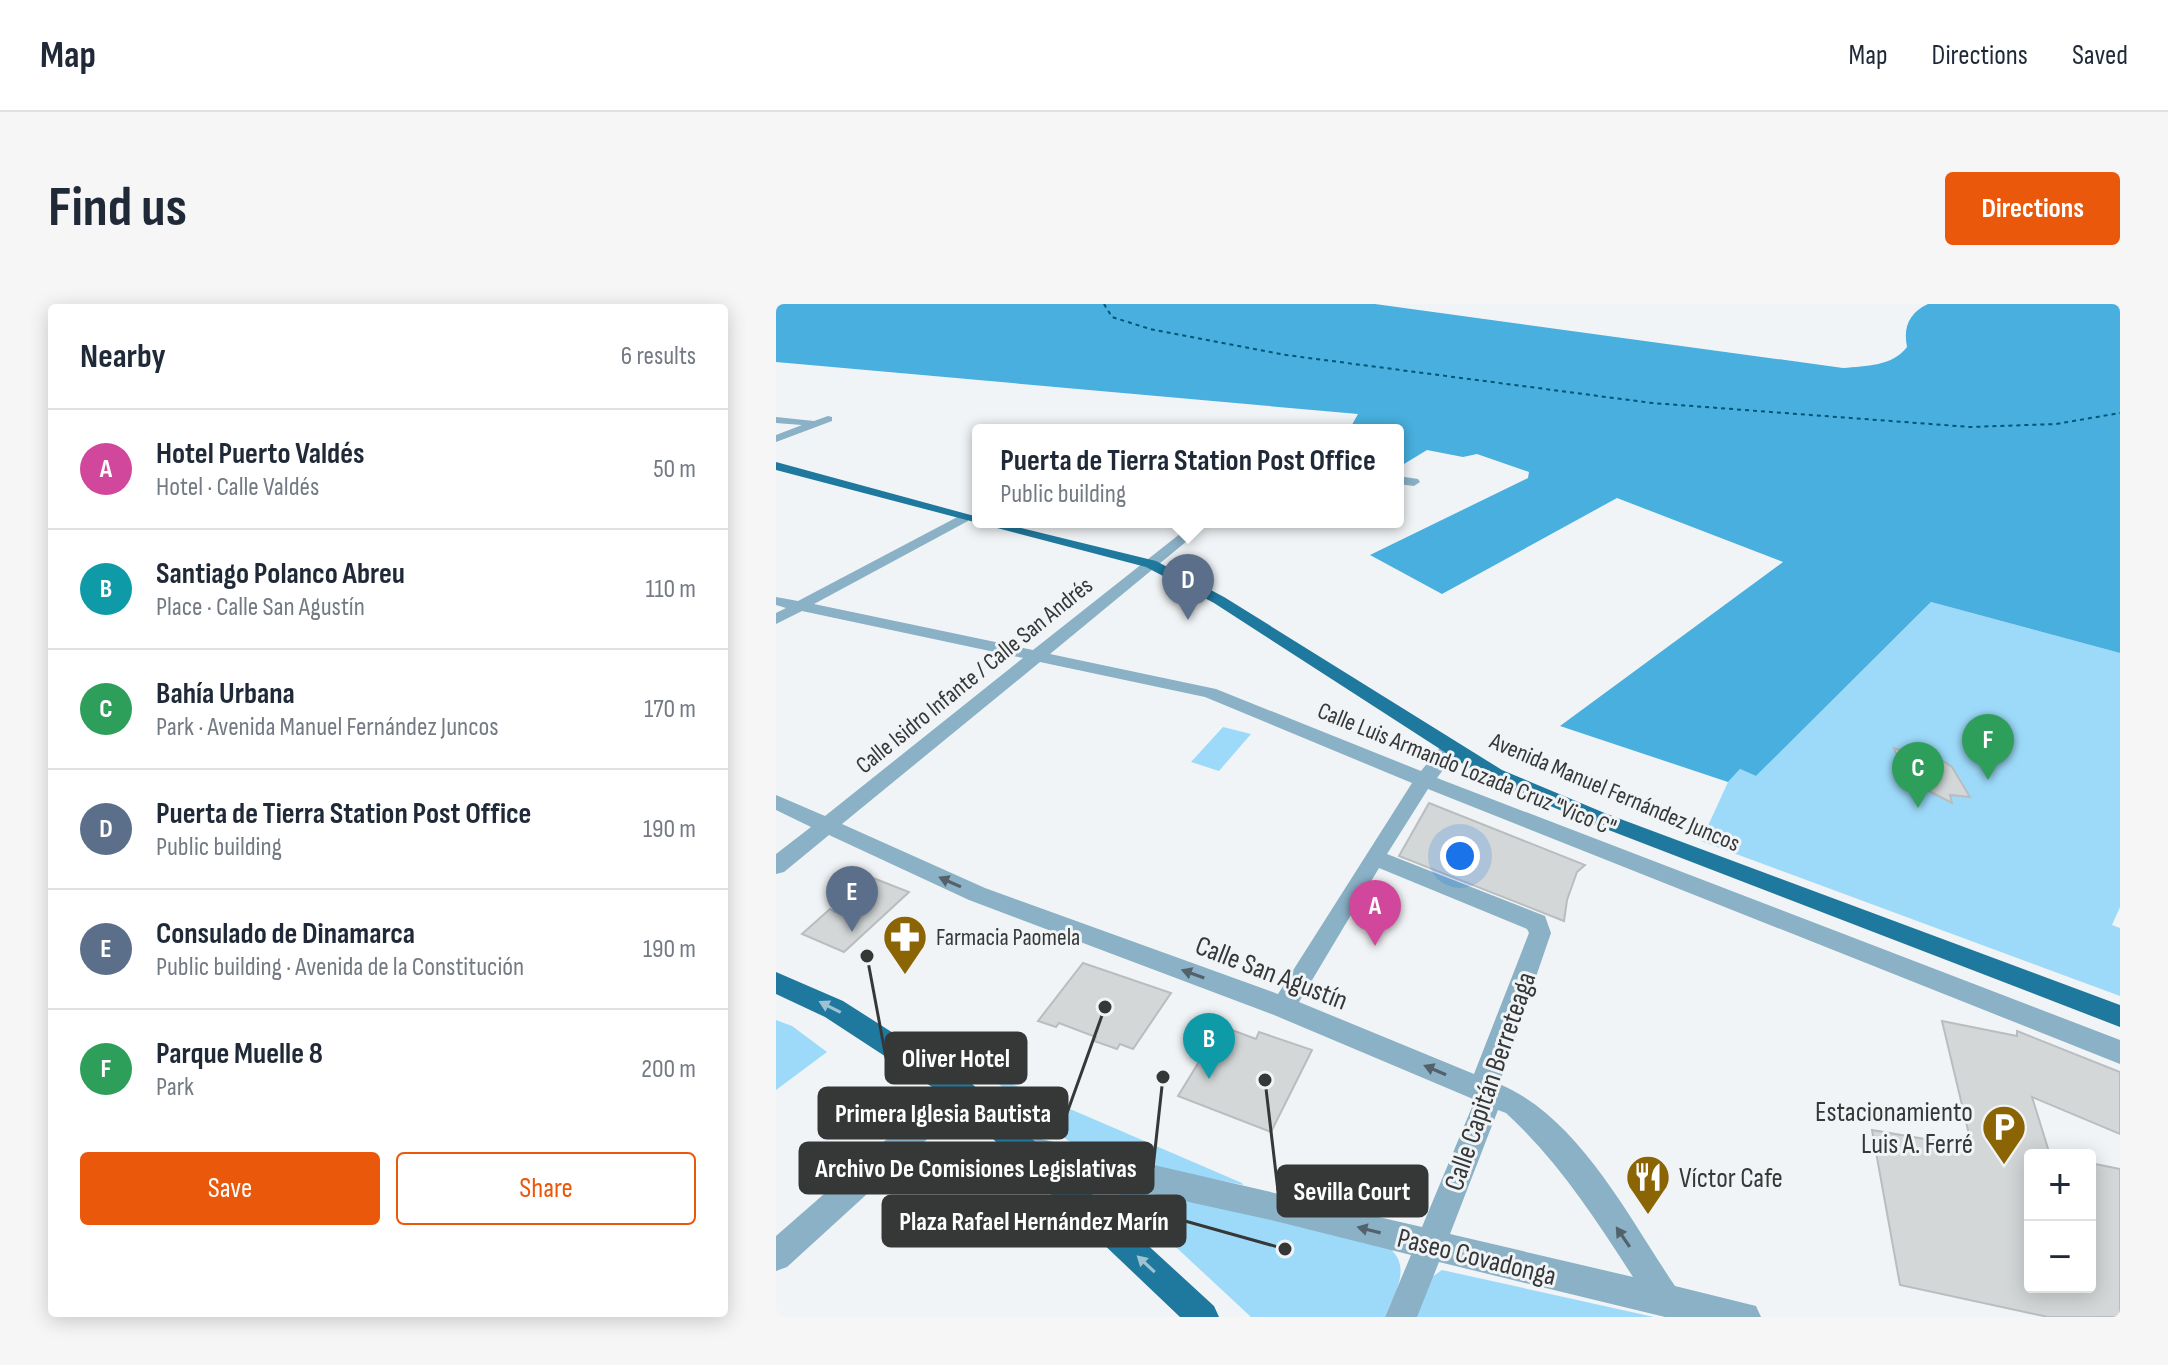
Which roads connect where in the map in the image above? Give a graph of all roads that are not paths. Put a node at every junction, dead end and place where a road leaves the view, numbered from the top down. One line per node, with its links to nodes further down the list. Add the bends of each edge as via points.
1 (828, 419): 3 (street)
2 (776, 420): 3 (street)
3 (815, 424): 4 (street)
4 (776, 439)
5 (776, 466): 8 (main road, Avenida Manuel Fernández Juncos)
6 (1404, 481): 7 (street)
7 (1414, 482)
8 (972, 519)
9 (972, 521): 14 (street)
10 (1006, 528): 12 (main road, Avenida Manuel Fernández Juncos)
11 (1196, 528): 12 (street, Calle Isidro Infante / Calle San Andrés)
12 (1151, 564): 16 (street, Calle Isidro Infante / Calle San Andrés); 17 (main road, Avenida Manuel Fernández Juncos, via 1219,600)
13 (776, 601): 14 (street, Calle Luis Armando Lozada Cruz "Vico C")
14 (801, 606): 15 (street); 16 (street, Calle Luis Armando Lozada Cruz "Vico C")
15 (776, 619)
16 (1035, 655): 18 (street, Calle Luis Armando Lozada Cruz "Vico C", via 1210,693); 20 (street, Calle Isidro Infante / Calle San Andrés)
17 (1450, 748): 18 (street); 25 (main road, Avenida Manuel Fernández Juncos, via 1495,775 1600,819)
18 (1424, 780): 21 (street); 26 (street, Calle Luis Armando Lozada Cruz "Vico C")
19 (776, 802): 20 (street, Calle San Agustín)
20 (825, 827): 22 (street, Calle Isidro Infante / Calle San Andrés); 24 (street, Calle San Agustín, one-way to 20, via 977,894)
21 (1375, 858): 24 (street); 28 (street, Calle Capitán Berreteaga, via 1537,923 1540,933)
22 (776, 866)
23 (776, 983): 27 (main road, one-way to 23, via 834,1009)
24 (1283, 1007): 28 (street, Calle San Agustín, one-way to 24)
25 (2120, 1016)
26 (2120, 1052)
27 (961, 1091): 29 (main road); 31 (street)
28 (1485, 1091): 30 (street, Calle Capitán Berreteaga, via 1486,1107); 32 (street, Calle San Agustín, one-way to 28, via 1583,1176 1536,1120 1516,1104)
29 (1023, 1148): 30 (street, Paseo Covadonga, one-way to 29); 33 (main road, one-way to 29)
30 (1430, 1245): 32 (street, Paseo Covadonga); 34 (street, Calle Capitán Berreteaga)
31 (776, 1256)
32 (1667, 1302): 35 (street, Paseo Covadonga)
33 (1203, 1317)
34 (1401, 1317)
35 (1745, 1317)

